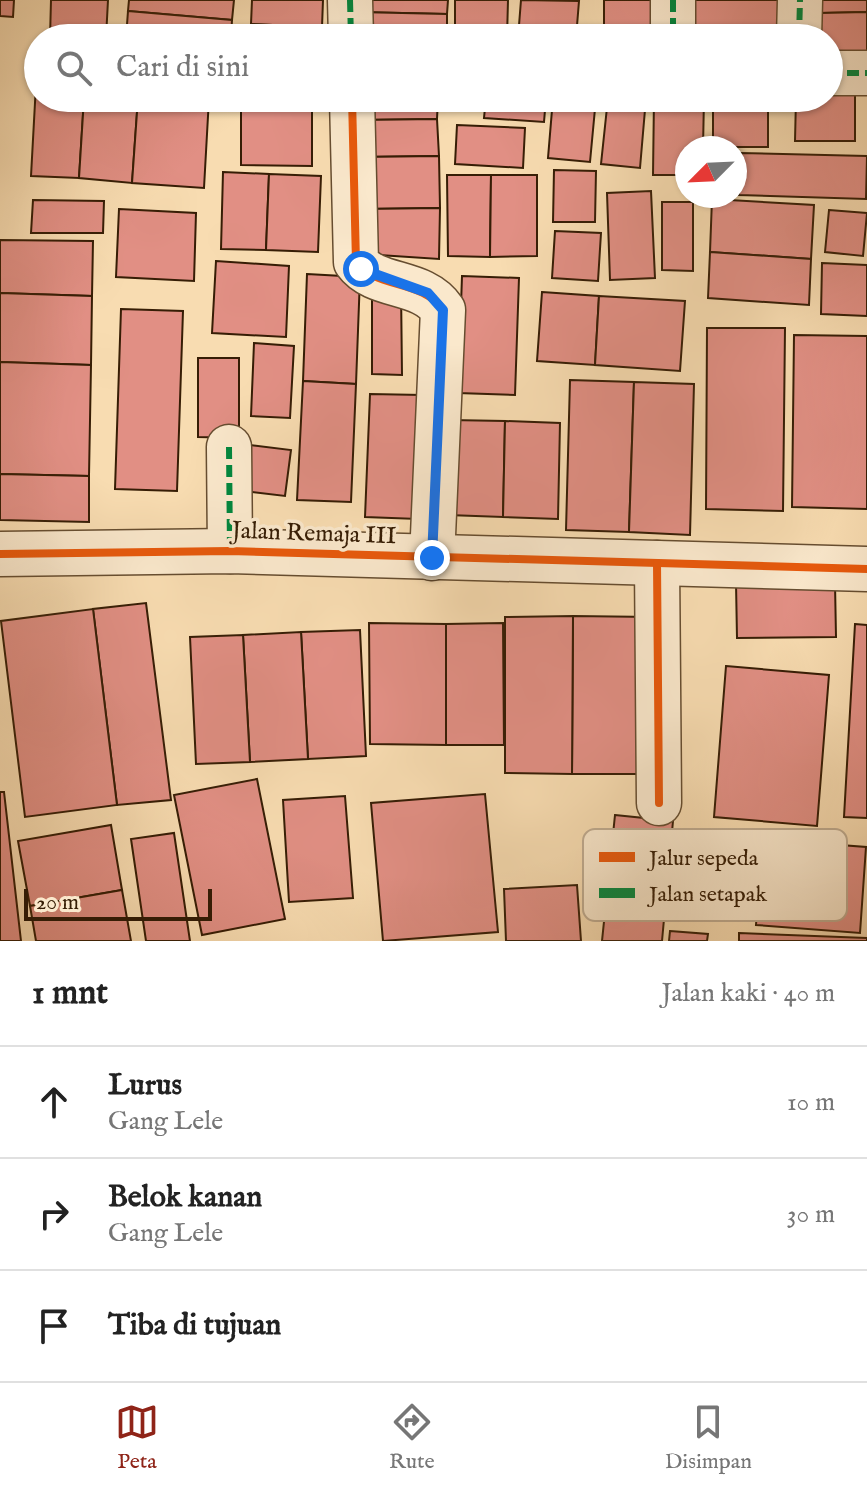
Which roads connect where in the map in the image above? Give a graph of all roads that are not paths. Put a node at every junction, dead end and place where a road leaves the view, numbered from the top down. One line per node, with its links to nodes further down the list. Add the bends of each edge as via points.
1 (350, 0): 4 (street)
2 (673, 0): 5 (street)
3 (800, 0): 6 (street)
4 (351, 24)
5 (673, 24)
6 (799, 24)
7 (843, 73): 8 (street)
8 (867, 73)
9 (352, 112): 13 (street, via 356,262 371,274 428,293 443,310)
10 (229, 447): 11 (street)
11 (230, 551): 12 (street, Jalan Remaja III); 13 (street, Jalan Remaja III)
12 (0, 554)
13 (432, 558): 14 (street, Jalan Remaja III)
14 (657, 563): 15 (street, Jalan Remaja III); 16 (street)
15 (867, 569)
16 (659, 803)

